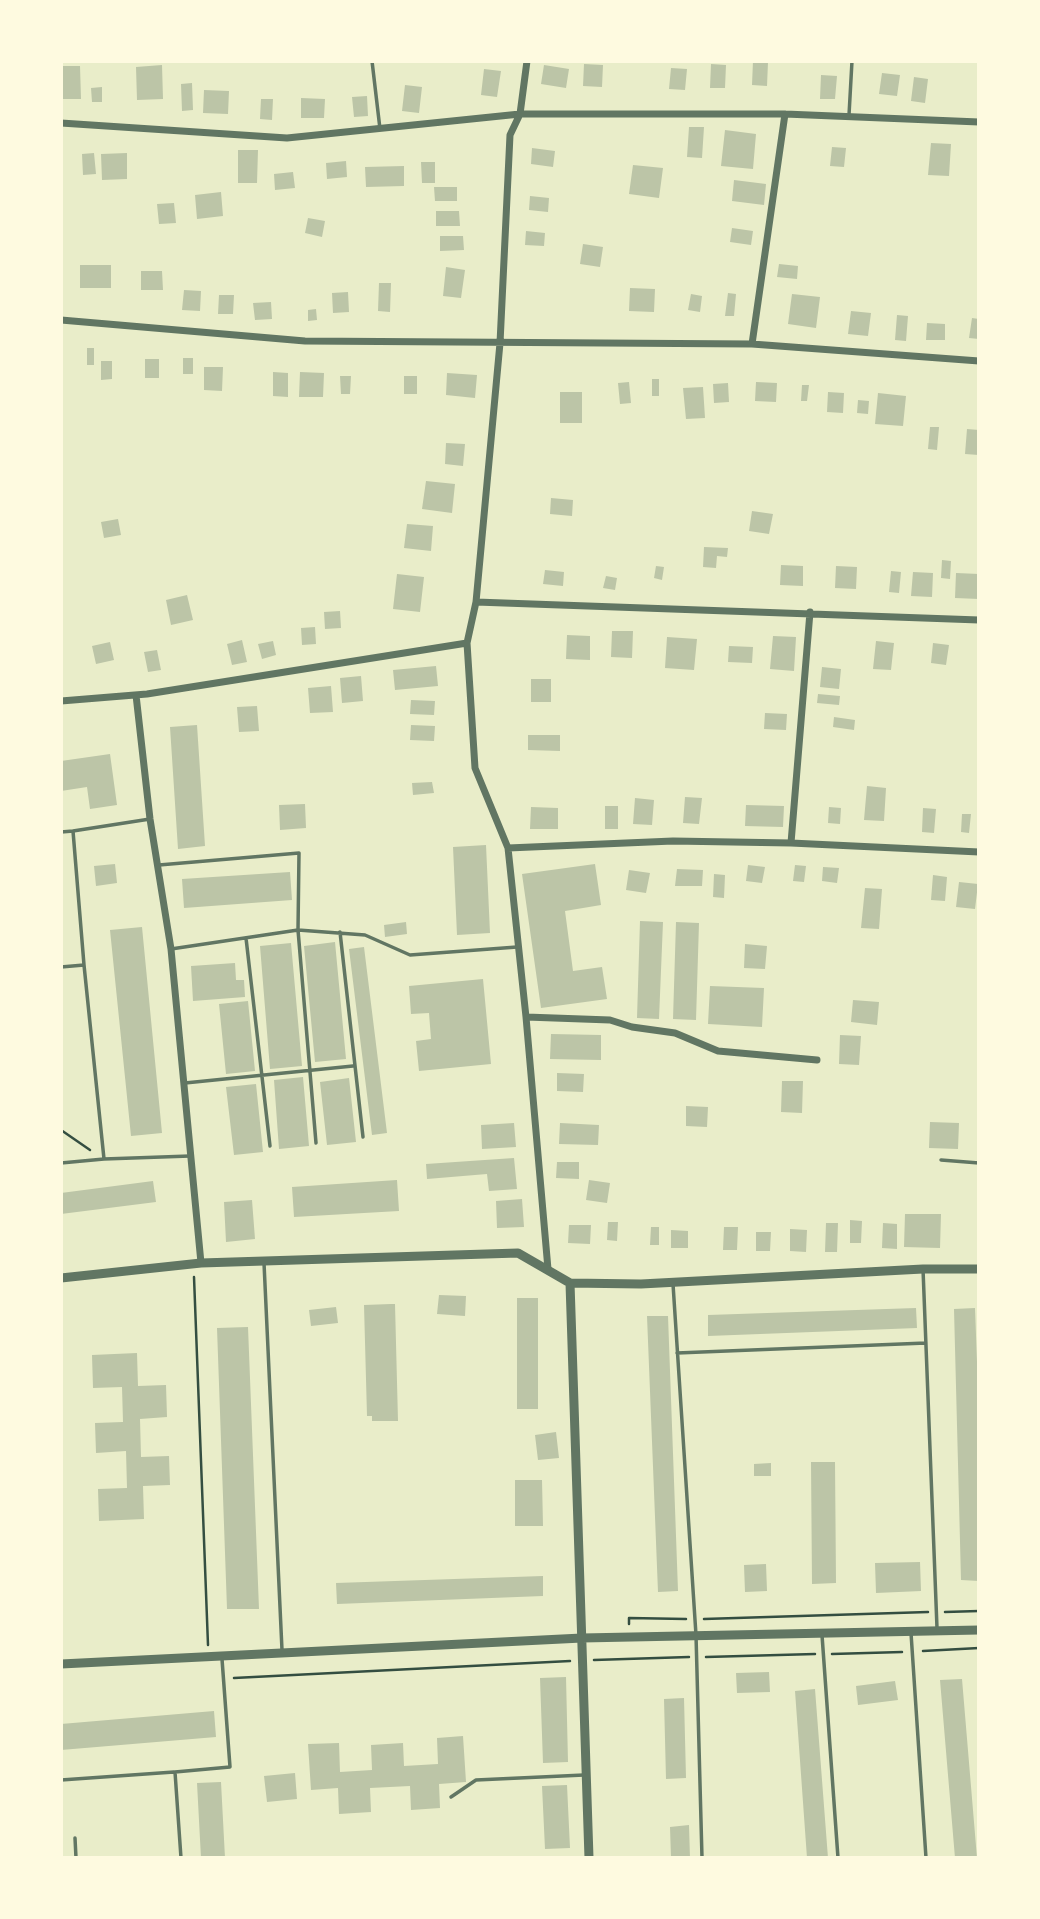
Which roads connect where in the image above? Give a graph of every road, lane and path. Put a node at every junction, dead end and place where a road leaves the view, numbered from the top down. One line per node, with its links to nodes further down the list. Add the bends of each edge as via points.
1 (372, 61): 9 (lane)
2 (527, 61): 4 (street)
3 (852, 61): 6 (lane)
4 (520, 114): 5 (street); 9 (street); 11 (street, via 510,135)
5 (785, 114): 6 (street); 12 (street)
6 (849, 116): 7 (street)
7 (979, 122)
8 (61, 123): 9 (street, via 288,138)
9 (380, 129)
10 (61, 320): 11 (street, via 305,341)
11 (500, 342): 12 (street); 14 (street)
12 (752, 344): 13 (street)
13 (979, 361)
14 (476, 602): 15 (street); 17 (street)
15 (810, 612): 16 (street); 23 (street)
16 (979, 620)
17 (467, 643): 18 (street); 24 (street, via 475,768)
18 (136, 695): 19 (street); 20 (street)
19 (61, 701)
20 (150, 819): 21 (lane); 26 (street)
21 (73, 831): 22 (lane); 32 (lane)
22 (61, 832)
23 (791, 843): 24 (street, via 673,841); 25 (street)
24 (508, 848): 30 (street)
25 (979, 852)
26 (159, 865): 27 (lane, via 299,853); 31 (street)
27 (298, 930): 28 (lane); 29 (lane); 37 (lane)
28 (340, 933): 30 (lane, via 365,936 410,955); 36 (lane)
29 (246, 938): 31 (lane); 38 (lane)
30 (519, 947): 34 (street)
31 (171, 949): 39 (street)
32 (84, 965): 33 (lane); 45 (lane)
33 (61, 967)
34 (526, 1017): 35 (street, via 610,1020 675,1034 718,1051); 51 (street)
35 (817, 1060)
36 (353, 1066): 37 (lane); 41 (lane)
37 (310, 1072): 38 (lane); 42 (lane)
38 (263, 1076): 39 (lane); 43 (lane)
39 (183, 1084): 44 (street)
40 (61, 1130): 45 (path)
41 (363, 1137)
42 (316, 1143)
43 (270, 1146)
44 (190, 1156): 45 (lane); 50 (street)
45 (104, 1159): 47 (lane)
46 (941, 1160): 48 (lane)
47 (61, 1163)
48 (979, 1163)
49 (264, 1261): 50 (street); 51 (street, via 518,1252); 71 (lane)
50 (197, 1263): 54 (street); 73 (path)
51 (548, 1269): 56 (street)
52 (923, 1269): 53 (street); 55 (street); 57 (lane)
53 (979, 1269)
54 (61, 1278)
55 (673, 1282): 56 (street); 58 (lane)
56 (570, 1283): 68 (street)
57 (926, 1343): 58 (lane); 60 (lane)
58 (677, 1353): 62 (lane)
59 (979, 1611): 60 (path)
60 (937, 1612): 62 (path); 63 (lane)
61 (629, 1618): 62 (path)
62 (695, 1619): 67 (lane)
63 (937, 1630): 64 (street); 65 (street)
64 (979, 1630)
65 (911, 1631): 66 (street); 70 (lane)
66 (821, 1632): 67 (street); 72 (lane)
67 (696, 1635): 68 (street); 75 (lane)
68 (582, 1638): 71 (street); 76 (street)
69 (979, 1648): 70 (path)
70 (912, 1651): 72 (path); 89 (lane)
71 (282, 1653): 74 (street)
72 (823, 1654): 75 (path); 88 (lane)
73 (209, 1657): 74 (street); 77 (street)
74 (222, 1657): 78 (lane)
75 (696, 1657): 76 (path); 87 (lane)
76 (583, 1660): 78 (path); 80 (street)
77 (61, 1664)
78 (224, 1678): 79 (lane, via 230,1767)
79 (175, 1772): 81 (lane); 85 (lane)
80 (586, 1775): 82 (lane, via 476,1780); 86 (street)
81 (61, 1780)
82 (451, 1797)
83 (75, 1838): 84 (lane)
84 (76, 1858)
85 (181, 1858)
86 (589, 1858)
87 (702, 1858)
88 (838, 1858)
89 (926, 1858)

